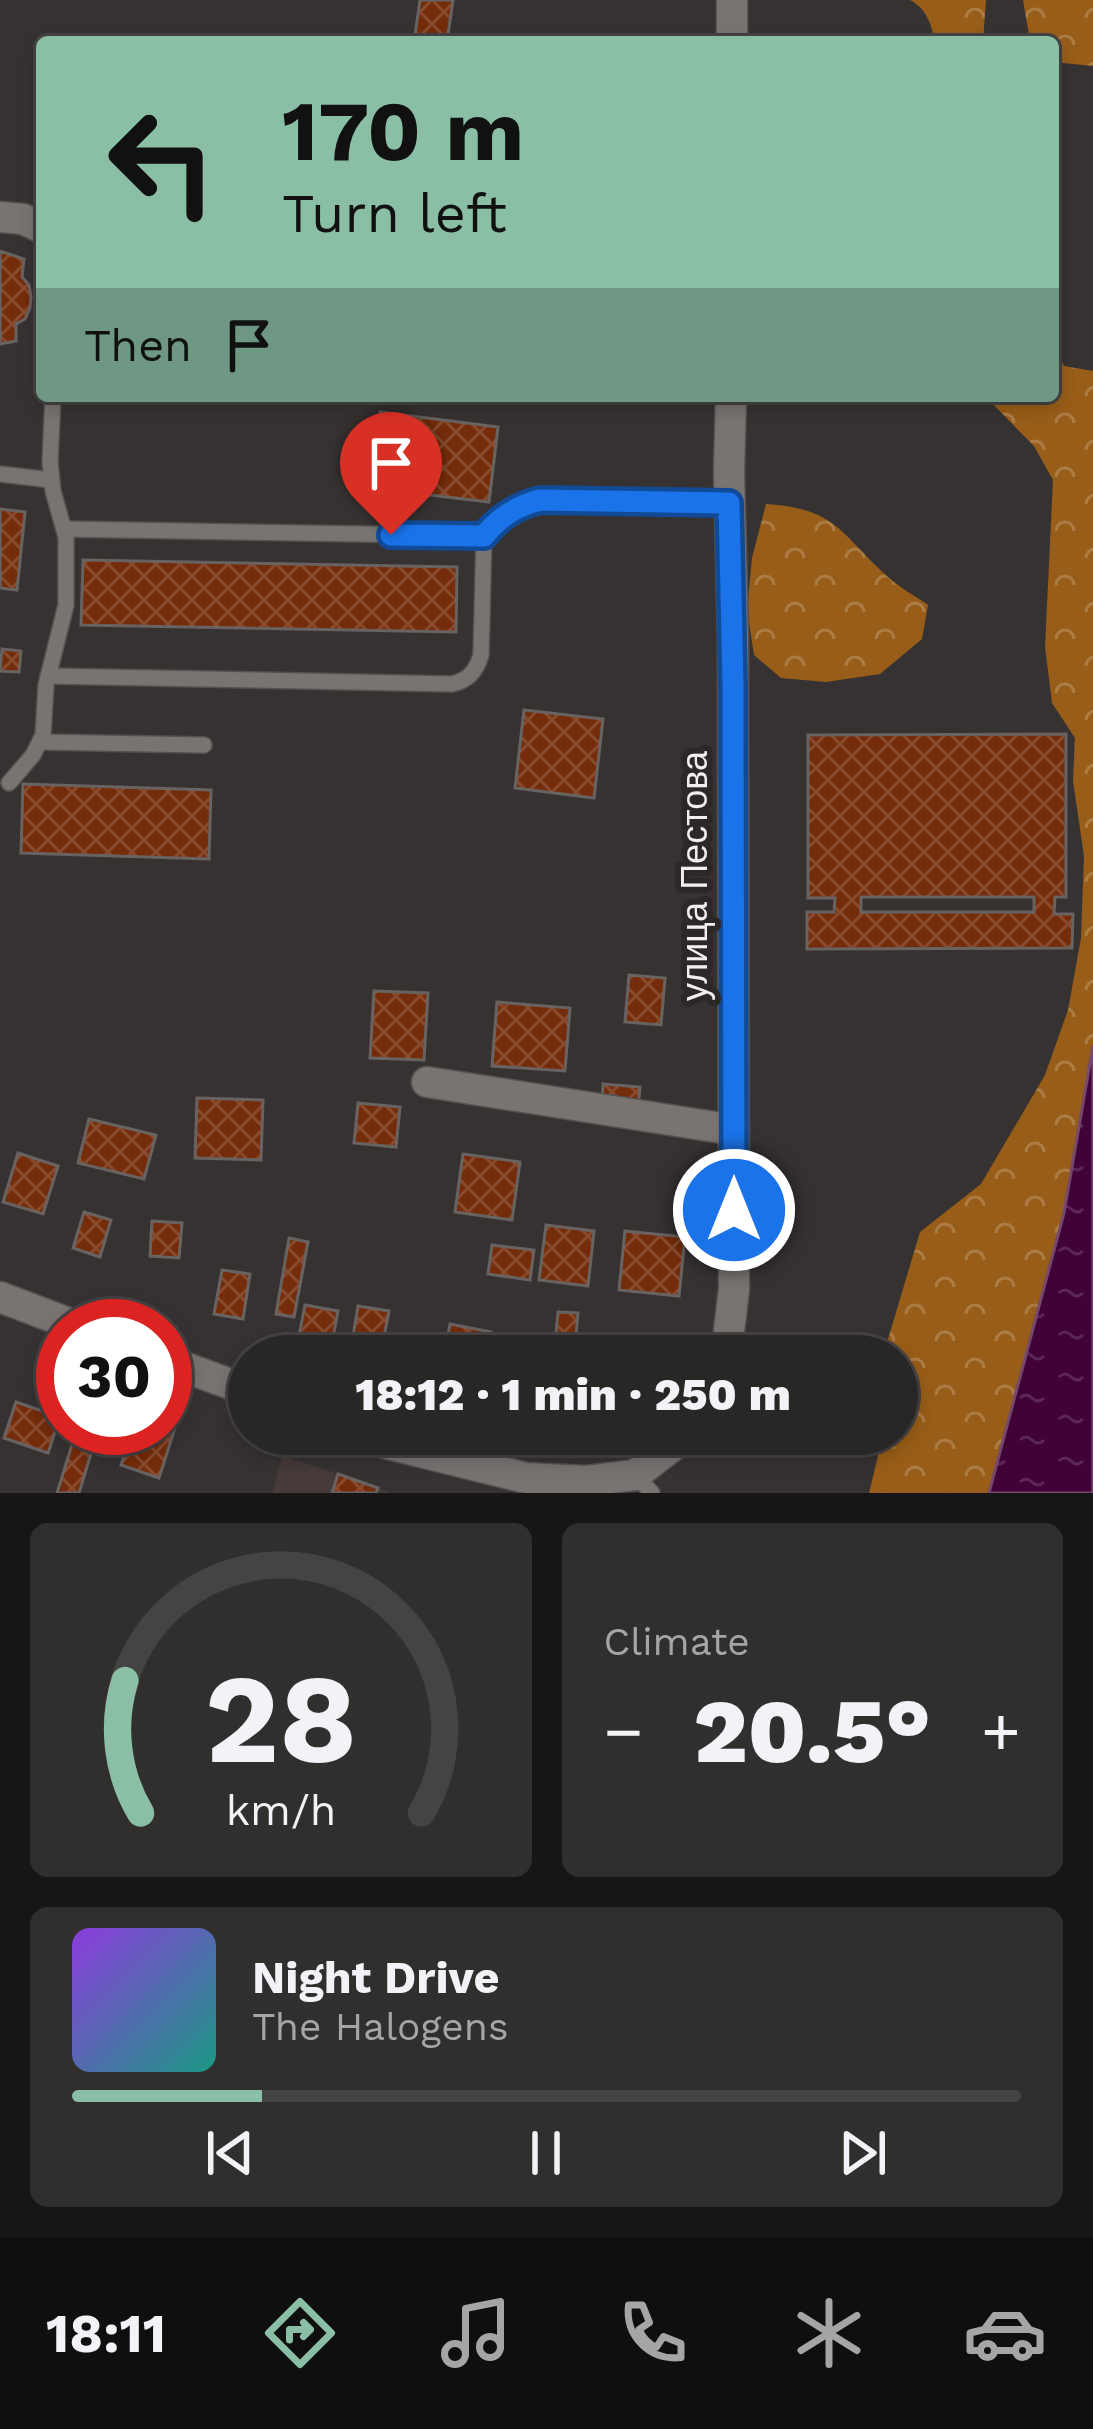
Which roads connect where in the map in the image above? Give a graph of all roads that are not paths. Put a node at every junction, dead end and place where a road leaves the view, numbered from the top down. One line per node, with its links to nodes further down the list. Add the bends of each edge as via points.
1 (732, 0): 2 (street)
2 (732, 36)
3 (0, 217): 4 (street)
4 (36, 225)
5 (53, 402): 8 (lane)
6 (731, 402): 9 (street, улица Пестова)
7 (0, 474): 8 (lane)
8 (51, 480): 10 (lane)
9 (729, 503): 11 (lane, via 540,500 503,515); 17 (street, улица Пестова)
10 (65, 529): 11 (lane); 12 (lane, via 66,604)
11 (484, 536): 12 (lane, via 482,655 461,682)
12 (48, 676): 13 (lane)
13 (40, 742): 14 (lane); 15 (lane)
14 (204, 745)
15 (9, 783)
16 (428, 1082): 17 (street)
17 (734, 1130): 20 (street, улица Пестова)
18 (0, 1297): 19 (street)
19 (36, 1311)
20 (729, 1335)
21 (192, 1370): 22 (street)
22 (228, 1383)
23 (433, 1455): 25 (street, via 526,1478)
24 (669, 1455): 25 (street)
25 (643, 1484)

